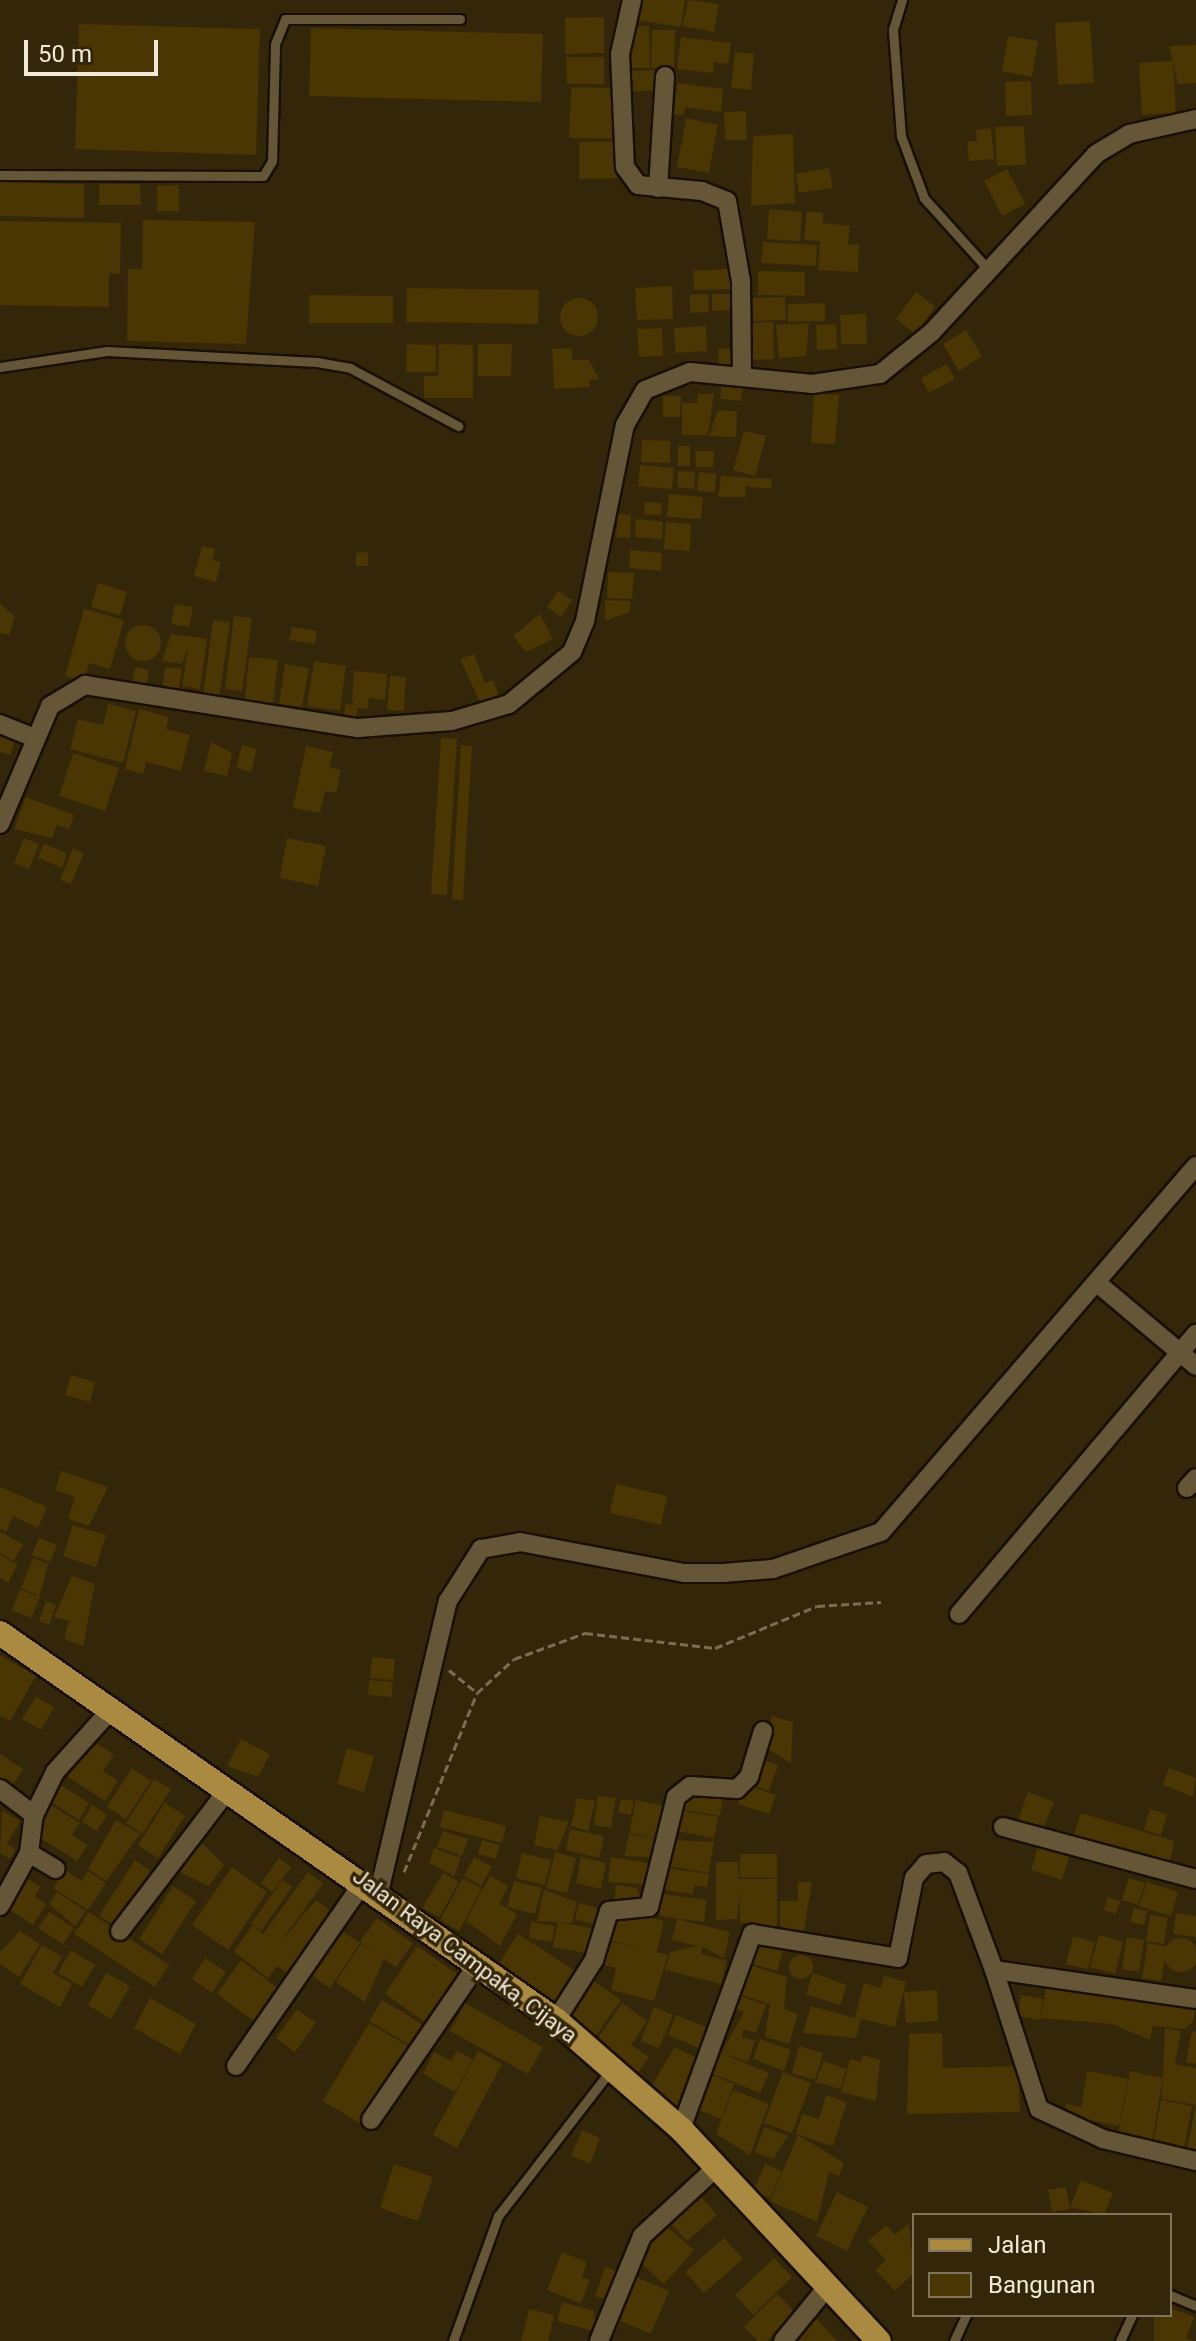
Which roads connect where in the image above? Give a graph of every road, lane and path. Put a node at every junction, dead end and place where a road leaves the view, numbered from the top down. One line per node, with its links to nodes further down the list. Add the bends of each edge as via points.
1 (632, 0): 7 (street, via 620,54 625,167 633,182)
2 (902, 0): 8 (lane, via 893,42 901,136 924,198)
3 (460, 19): 6 (lane, via 285,19 275,44 272,161 263,176)
4 (665, 76): 7 (street)
5 (1196, 119): 8 (street, via 1129,134 1096,154)
6 (0, 175)
7 (658, 188): 10 (street, via 727,201 741,281)
8 (987, 268): 10 (street, via 932,332 880,374 812,384)
9 (0, 367): 11 (lane, via 107,351 317,362 350,368)
10 (742, 375): 13 (street, via 674,376 634,405 585,621 558,668 509,704 452,721 358,728 85,685 50,706)
11 (458, 426)
12 (0, 724): 13 (street)
13 (32, 737): 14 (street)
14 (0, 824)
15 (1196, 1166): 16 (street)
16 (1097, 1283): 18 (street); 25 (street, via 881,1532 773,1569 723,1573 684,1573 520,1542 481,1549 448,1601)
17 (1196, 1334): 18 (street)
18 (1180, 1353): 19 (street); 23 (street)
19 (1196, 1366)
20 (1196, 1478): 21 (street, via 1187,1488)
21 (1196, 1489)
22 (881, 1602): 26 (path, via 817,1606 715,1648 585,1633 514,1659)
23 (959, 1614)
24 (0, 1633): 27 (main road, Jalan Raya Campaka, Cijaya)
25 (437, 1660): 26 (path); 36 (street)
26 (477, 1693): 36 (path)
27 (108, 1713): 30 (main road, Jalan Raya Campaka, Cijaya); 31 (street, via 55,1772)
28 (763, 1731): 42 (street, via 749,1777 737,1789 690,1786 676,1797 649,1907 611,1908 594,1960)
29 (0, 1789): 31 (street)
30 (227, 1791): 36 (main road, Jalan Raya Campaka, Cijaya); 38 (street)
31 (34, 1815): 33 (street)
32 (1003, 1827): 35 (street)
33 (29, 1853): 34 (street); 37 (street)
34 (56, 1869)
35 (1196, 1879)
36 (379, 1891): 39 (main road, Jalan Raya Campaka, Cijaya); 43 (street)
37 (0, 1906)
38 (120, 1931)
39 (478, 1964): 42 (main road, Jalan Raya Campaka, Cijaya); 45 (street)
40 (994, 1970): 41 (street); 46 (street, via 958,1873 944,1862 926,1864 914,1878 898,1958 752,1934); 47 (street, via 1039,2109 1103,2139)
41 (1196, 1999)
42 (556, 2020): 44 (main road, Jalan Raya Campaka, Cijaya)
43 (236, 2066)
44 (612, 2069): 46 (main road, Jalan Raya Campaka, Cijaya); 54 (lane, via 498,2216)
45 (371, 2120)
46 (681, 2129): 48 (main road, Jalan Raya Campaka, Cijaya)
47 (1196, 2161)
48 (716, 2168): 49 (main road, Jalan Raya Campaka, Cijaya); 55 (street, via 642,2236)
49 (828, 2286): 56 (street); 57 (main road, Jalan Raya Campaka, Cijaya)
50 (1172, 2296): 51 (lane)
51 (1196, 2306)
52 (965, 2317): 58 (lane)
53 (1131, 2317): 59 (lane)
54 (453, 2341)
55 (599, 2341)
56 (783, 2341)
57 (879, 2341)
58 (954, 2341)
59 (1120, 2341)

